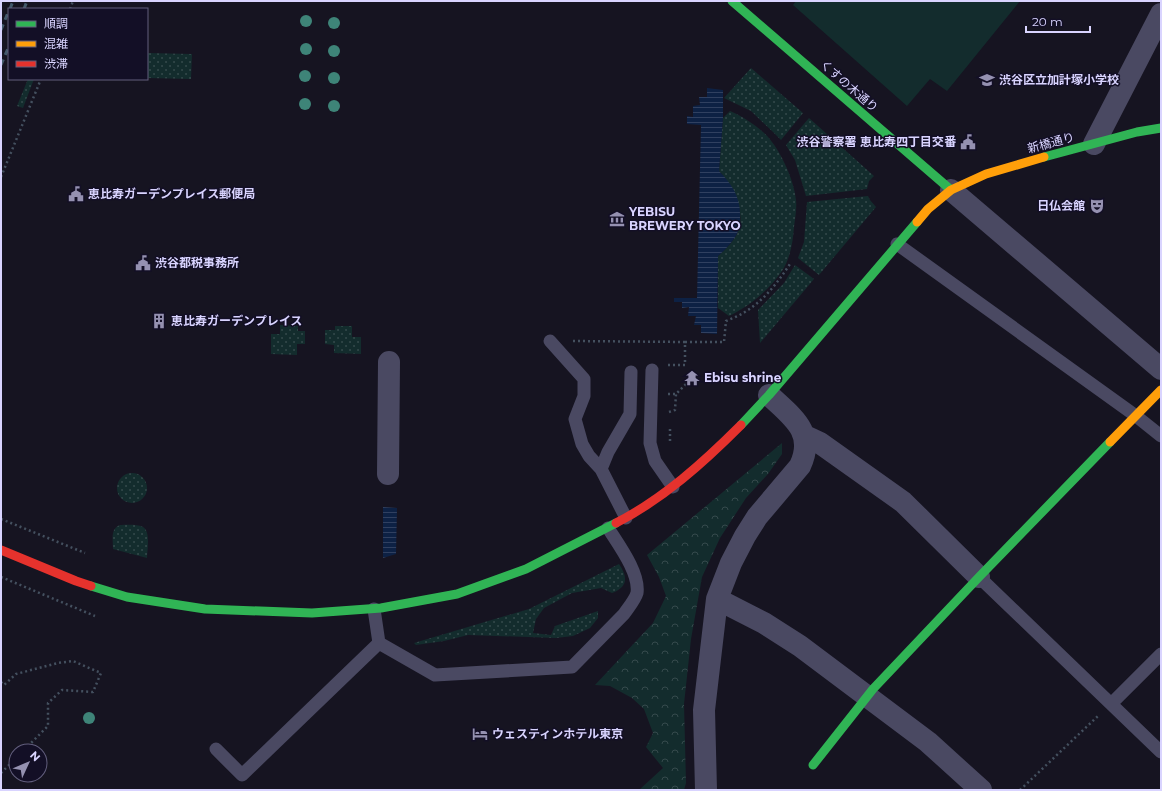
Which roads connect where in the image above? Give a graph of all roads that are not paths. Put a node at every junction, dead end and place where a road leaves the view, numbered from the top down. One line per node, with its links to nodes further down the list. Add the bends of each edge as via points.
1 (732, 1): 5 (street, くすの木通り)
2 (1161, 14): 4 (street)
3 (1161, 128): 4 (street, 新橋通り)
4 (1094, 144): 5 (street, 新橋通り, via 986,174)
5 (951, 190): 6 (street, 新橋通り, via 928,209); 9 (street)
6 (897, 244): 13 (street, 新橋通り); 14 (lane)
7 (550, 341): 17 (lane, via 584,379 584,396 575,419 582,444)
8 (389, 362): 18 (street)
9 (1161, 369)
10 (652, 370): 19 (lane, via 650,443 655,461)
11 (631, 372): 17 (lane, via 630,414)
12 (1161, 390): 14 (street)
13 (769, 395): 15 (street, via 790,415); 19 (street, 新橋通り, via 708,458)
14 (1136, 416): 16 (lane); 23 (street)
15 (805, 436): 23 (street, via 820,443 903,502); 24 (street, via 806,446 800,466 757,517 745,536)
16 (1161, 436)
17 (601, 469): 20 (lane)
18 (388, 474)
19 (673, 487): 20 (street, 新橋通り)
20 (626, 518): 21 (street, 新橋通り)
21 (608, 528): 25 (street, 新橋通り, via 526,569 457,594); 26 (lane, via 633,570 636,593 624,614 572,667 435,675)
22 (1, 550): 25 (street, 新橋通り, via 76,581 127,598 205,609 312,613)
23 (979, 577): 28 (street); 29 (lane)
24 (717, 599): 28 (street, via 794,642); 33 (street, via 704,710)
25 (374, 609): 26 (lane)
26 (378, 643): 30 (lane, via 242,775)
27 (1161, 654): 29 (lane)
28 (867, 696): 32 (street); 34 (street, via 928,742)
29 (1111, 704): 31 (lane)
30 (216, 749)
31 (1161, 752)
32 (813, 765)
33 (706, 790)
34 (981, 790)

